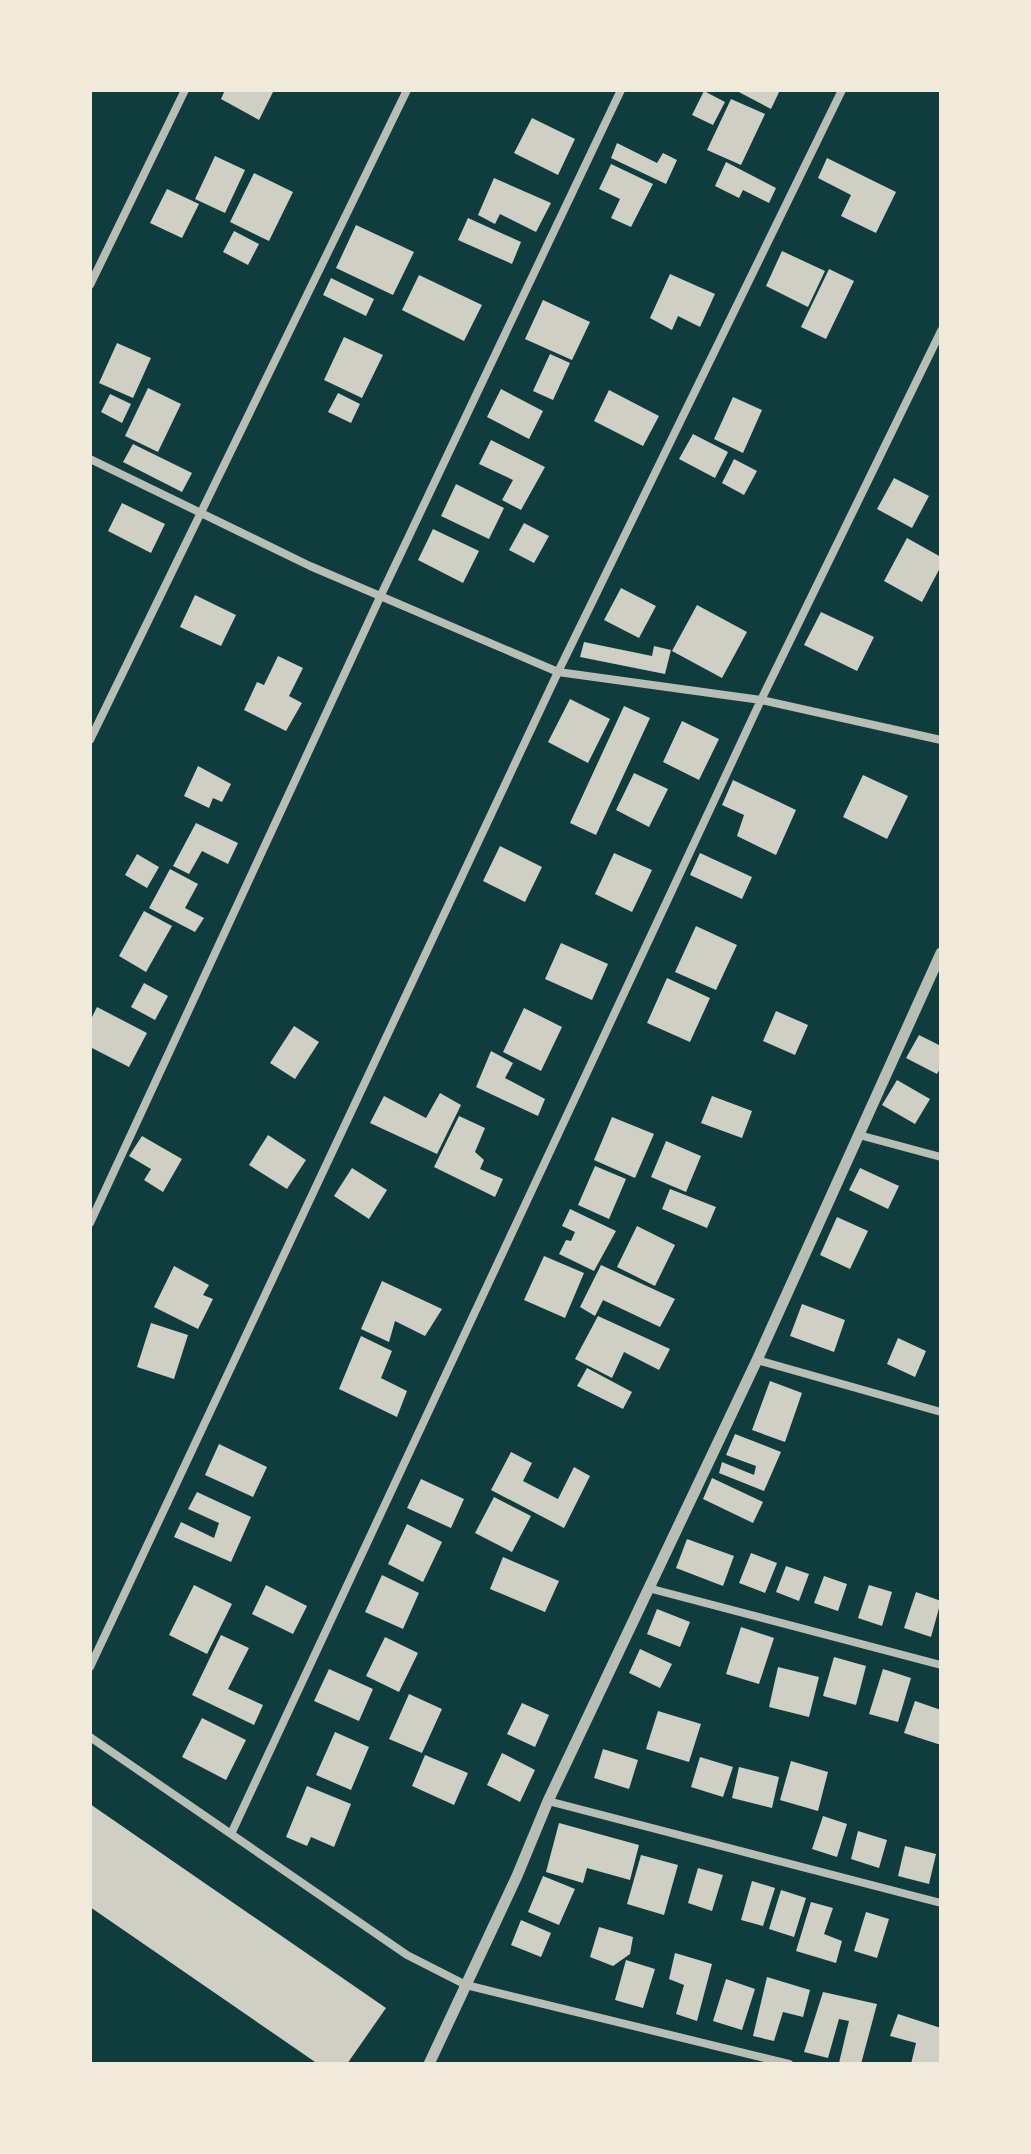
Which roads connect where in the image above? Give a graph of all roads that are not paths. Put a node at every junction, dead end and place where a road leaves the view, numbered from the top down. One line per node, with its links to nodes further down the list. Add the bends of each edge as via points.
1 (185, 90): 5 (street)
2 (407, 90): 8 (street)
3 (621, 90): 9 (street)
4 (842, 90): 10 (street)
5 (90, 285)
6 (941, 331): 11 (street)
7 (90, 459): 8 (street)
8 (201, 513): 9 (street); 12 (street)
9 (381, 595): 10 (street); 17 (street)
10 (558, 672): 11 (street); 22 (street)
11 (761, 700): 13 (street); 25 (street)
12 (90, 740)
13 (941, 740)
14 (941, 953): 15 (street)
15 (859, 1135): 16 (street); 18 (street)
16 (941, 1157)
17 (90, 1223)
18 (757, 1360): 19 (street); 20 (street)
19 (941, 1412)
20 (648, 1588): 21 (street); 24 (street)
21 (941, 1665)
22 (90, 1667)
23 (90, 1737): 25 (street)
24 (548, 1801): 26 (street); 27 (street)
25 (231, 1834): 27 (street, via 407,1955)
26 (941, 1903)
27 (466, 1985): 28 (street); 29 (street)
28 (429, 2064)
29 (789, 2064)

